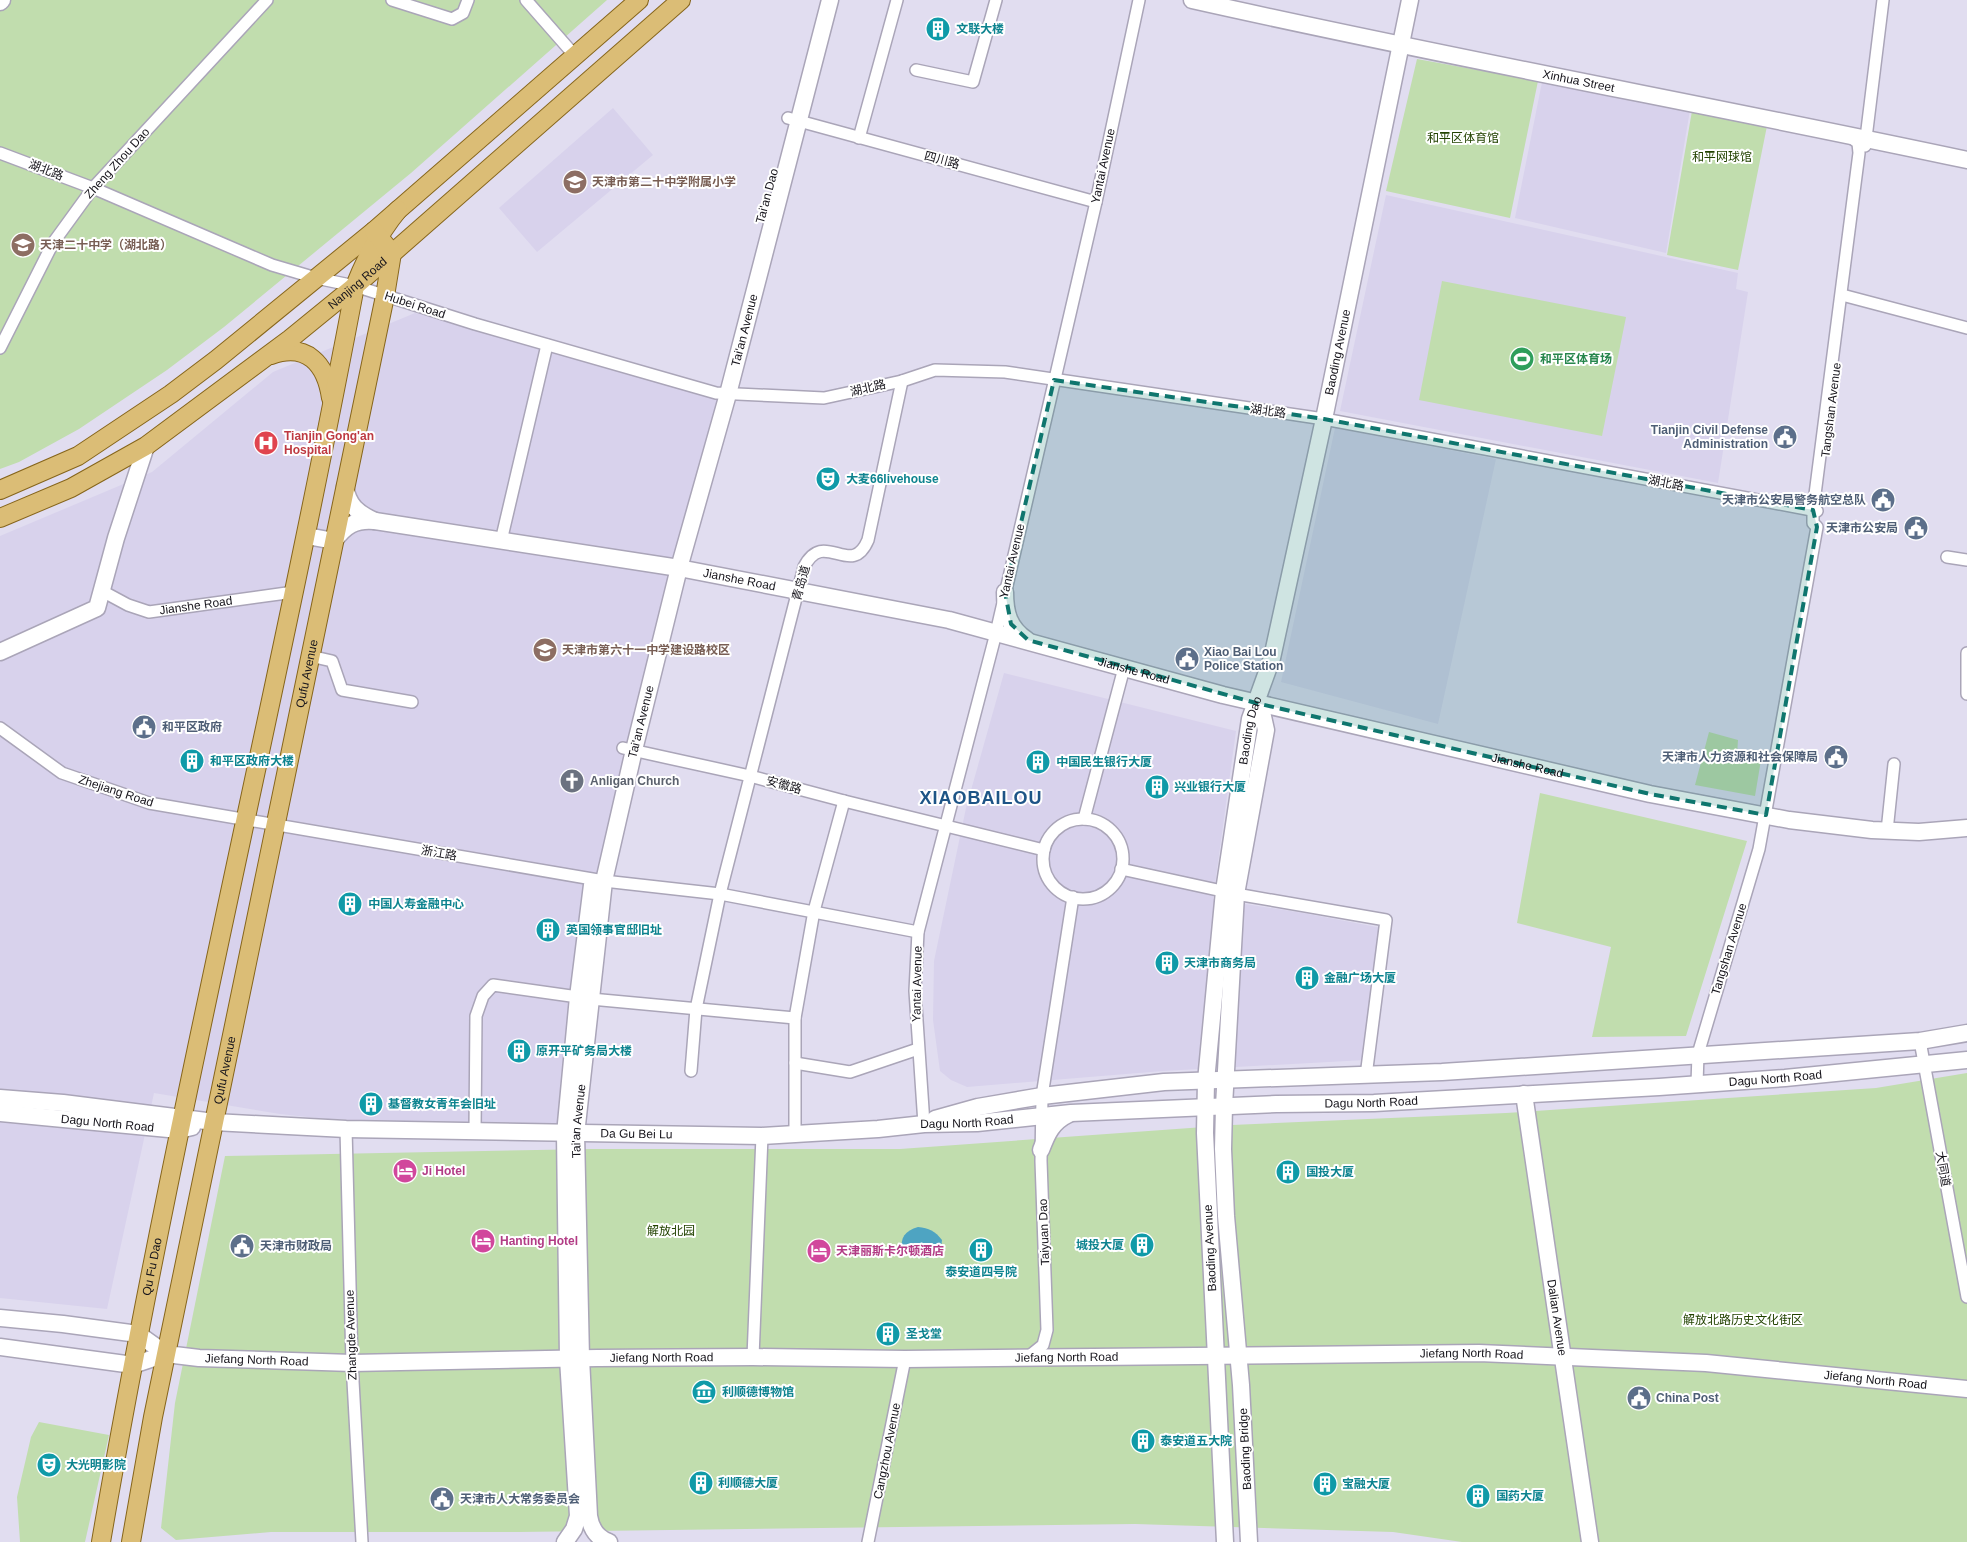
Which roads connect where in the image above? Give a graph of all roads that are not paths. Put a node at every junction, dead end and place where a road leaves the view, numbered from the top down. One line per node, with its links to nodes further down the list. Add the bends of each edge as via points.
1 (267, 0): 24 (street, Zheng Zhou Dao)
2 (392, 0): 3 (street, via 452,19 463,12)
3 (468, 0)
4 (526, 0): 16 (street)
5 (640, 0): 16 (main road)
6 (681, 0): 26 (main road, Nanjing Road)
7 (819, 0): 18 (street, Tai'an Dao)
8 (830, 0): 18 (street)
9 (897, 0): 20 (street)
10 (996, 0): 17 (street, via 974,82)
11 (1139, 0): 25 (street, Yantai Avenue)
12 (1192, 0): 15 (street, Xinhua Street)
13 (1410, 0): 15 (street, Baoding Avenue)
14 (1883, 0): 21 (street, Tangshan Avenue)
15 (1400, 45): 19 (street, Xinhua Street); 42 (street, Baoding Avenue)
16 (576, 57): 27 (main road, via 398,210)
17 (916, 70)
18 (793, 119): 20 (street, 四川路); 40 (street, Tai'an Dao)
19 (1844, 133): 21 (street, Xinhua Street); 32 (street, Tangshan Avenue, via 1853,138 1860,148)
20 (859, 138): 25 (street, 四川路)
21 (1866, 138): 23 (street, Xinhua Street); 32 (street, Tangshan Avenue)
22 (0, 153): 24 (street, 湖北路)
23 (1967, 160)
24 (93, 188): 30 (street, Hubei Road, via 272,264); 36 (street, Zheng Zhou Dao, via 53,243)
25 (1096, 202): 38 (street, Yantai Avenue)
26 (421, 227): 28 (main road, Nanjing Road); 33 (main road, via 397,266)
27 (376, 234): 28 (main road); 29 (main road); 31 (main road)
28 (392, 253): 31 (main road, Nanjing Road); 33 (main road, Qufu Avenue)
29 (336, 262): 30 (main road); 31 (main road)
30 (316, 278): 31 (street, Hubei Road); 45 (main road, via 209,366 129,423 78,456)
31 (355, 286): 33 (street, Hubei Road); 37 (main road, Nanjing Road); 41 (main road)
32 (1844, 295): 34 (street); 46 (street, Tangshan Avenue)
33 (385, 296): 35 (street, Hubei Road); 44 (main road, Qufu Avenue)
34 (1967, 328)
35 (547, 345): 40 (street, Hubei Road); 51 (street)
36 (0, 348)
37 (266, 357): 41 (main road, via 279,352 296,352 315,360 327,379); 43 (main road, Nanjing Road)
38 (1054, 380): 39 (street, 湖北路, via 1005,372 935,370); 42 (street, 湖北路); 58 (street, Yantai Avenue)
39 (902, 381): 40 (street, 湖北路, via 824,398); 55 (street, 青岛道, via 865,549 852,556 818,551 812,554 804,567)
40 (722, 393): 54 (street, Tai'an Avenue)
41 (332, 407): 49 (main road)
42 (1324, 419): 46 (street, 湖北路); 67 (street, Baoding Avenue, via 1272,658)
43 (146, 446): 47 (main road, Nanjing Road, via 71,488); 56 (street)
44 (345, 486): 48 (street, via 355,510); 50 (main road, Qufu Avenue)
45 (0, 490)
46 (1815, 510): 73 (street, Tangshan Avenue, via 1818,534)
47 (0, 518)
48 (375, 521): 50 (street, Jianshe Road, via 352,522); 51 (street, Jianshe Road)
49 (307, 536): 50 (street); 57 (main road)
50 (334, 541): 63 (main road, Qufu Avenue)
51 (501, 541): 54 (street, Jianshe Road)
52 (1947, 557): 53 (street)
53 (1967, 560)
54 (674, 567): 55 (street, Jianshe Road); 69 (street, Tai'an Avenue)
55 (799, 590): 59 (street, Jianshe Road, via 949,620); 71 (street, 青岛道)
56 (102, 591): 57 (street, Jianshe Road, via 149,612); 61 (street, via 97,608)
57 (294, 592): 74 (main road)
58 (1006, 592): 59 (street, Yantai Avenue); 60 (street, via 1006,613 1010,624)
59 (996, 633): 60 (street, Jianshe Road); 77 (street, Yantai Avenue)
60 (1038, 646): 64 (street, Jianshe Road)
61 (0, 652)
62 (1967, 653): 65 (street)
63 (310, 656): 66 (street, via 332,661 342,690); 76 (main road, Qufu Avenue)
64 (1124, 668): 67 (street, Jianshe Road); 75 (street)
65 (1967, 694)
66 (412, 702)
67 (1256, 703): 73 (street, Jianshe Road, via 1650,794); 83 (street, Baoding Dao, via 1265,721 1265,739)
68 (0, 728): 74 (street, Zhejiang Road, via 62,773 149,803)
69 (629, 749): 71 (street, 安徽路); 82 (street, Tai'an Avenue)
70 (1894, 764): 79 (street)
71 (750, 776): 72 (street, 安徽路); 84 (street, 青岛道)
72 (844, 801): 77 (street, 安徽路); 86 (street)
73 (1766, 815): 79 (street, Jianshe Road); 94 (street, Tangshan Avenue, via 1759,849)
74 (245, 819): 76 (street, Zhejiang Road); 114 (main road)
75 (1084, 819): 80 (street, via 1062,824 1052,833); 81 (street, via 1101,823 1112,831 1119,842)
76 (275, 825): 82 (street, 浙江路); 113 (main road, Qufu Avenue)
77 (945, 826): 80 (street, 安徽路); 87 (street, Yantai Avenue)
78 (1967, 828): 79 (street, Jianshe Road)
79 (1887, 831)
80 (1044, 850): 85 (street, via 1044,870 1050,882 1059,891)
81 (1121, 868): 83 (street); 85 (street, via 1107,890 1083,899)
82 (599, 880): 84 (street, 浙江路); 88 (street, Tai'an Avenue)
83 (1230, 893): 99 (street, via 1386,920); 101 (street, Baoding Dao); 102 (street, Baoding Dao)
84 (720, 894): 86 (street, 浙江路); 89 (street, 青岛道)
85 (1073, 897): 106 (street, Taiyuan Dao)
86 (814, 911): 87 (street, 浙江路); 90 (street)
87 (918, 932): 93 (street, Yantai Avenue, via 915,991)
88 (584, 998): 89 (street); 117 (street, via 493,985 483,996 476,1016); 118 (street, Tai'an Avenue)
89 (696, 1009): 90 (street); 98 (street, 青岛道)
90 (795, 1018): 96 (street)
91 (1967, 1032): 92 (street, Dagu North Road)
92 (1920, 1041): 94 (street, Dagu North Road); 97 (street, 大同道)
93 (918, 1049): 96 (street, via 850,1072); 115 (street, Yantai Avenue)
94 (1698, 1054): 99 (street, Dagu North Road); 104 (street, Tangshan Avenue)
95 (1967, 1060): 97 (street, Dagu North Road)
96 (795, 1063): 119 (street)
97 (1924, 1064): 104 (street, Dagu North Road); 123 (street, 大同道)
98 (691, 1072)
99 (1366, 1076): 100 (street, Dagu North Road)
100 (1266, 1079): 101 (street, Dagu North Road); 108 (street, via 1237,1090)
101 (1225, 1080): 102 (street, Dagu North Road); 108 (street, Baoding Avenue)
102 (1206, 1081): 103 (street, Dagu North Road); 108 (street, Baoding Dao)
103 (1164, 1082): 106 (street, Dagu North Road); 108 (street, via 1186,1086)
104 (1697, 1084): 105 (street, Dagu North Road)
105 (1524, 1094): 109 (street, Dagu North Road); 131 (street, Dalian Avenue)
106 (1042, 1096): 112 (street, Taiyuan Dao); 115 (street, Dagu North Road, via 978,1107)
107 (0, 1098): 114 (street, Dagu North Road, via 63,1103)
108 (1214, 1106): 109 (street, Dagu North Road); 111 (street, Dagu North Road); 121 (street, Baoding Avenue); 128 (street, Baoding Avenue, via 1206,1149)
109 (1259, 1106): 121 (street, via 1235,1120)
110 (0, 1113): 114 (street, Dagu North Road)
111 (1071, 1113): 112 (street, Dagu North Road); 122 (street, via 1052,1126)
112 (1041, 1115): 115 (street, Dagu North Road, via 977,1123); 122 (street, Taiyuan Dao)
113 (214, 1122): 114 (street, Dagu North Road); 116 (street, Dagu North Road); 127 (main road)
114 (180, 1124): 125 (main road, Qu Fu Dao)
115 (924, 1124): 119 (street, Da Gu Bei Lu)
116 (346, 1129): 117 (street, Da Gu Bei Lu); 137 (street, Zhangde Avenue)
117 (474, 1130): 118 (street, Da Gu Bei Lu)
118 (571, 1134): 120 (street, Da Gu Bei Lu); 133 (street, Tai'an Avenue)
119 (795, 1134): 120 (street, Da Gu Bei Lu)
120 (762, 1136): 132 (street)
121 (1223, 1149): 129 (street, Baoding Avenue)
122 (1041, 1150): 135 (street, Taiyuan Dao, via 1047,1330 1043,1344)
123 (1967, 1297)
124 (0, 1318): 125 (street, Jiefang North Road)
125 (138, 1334): 127 (street, Jiefang North Road); 138 (main road, Qu Fu Dao)
126 (0, 1347): 138 (street, Jiefang North Road)
127 (166, 1354): 137 (street, Jiefang North Road); 138 (street, Jiefang North Road); 143 (main road)
128 (1215, 1355): 129 (street, Jiefang North Road); 130 (street, Jiefang North Road); 139 (street, Baoding Avenue)
129 (1238, 1355): 131 (street, Jiefang North Road, via 1479,1353); 149 (street, Baoding Bridge)
130 (1183, 1356): 135 (street, Jiefang North Road); 139 (street, via 1203,1364)
131 (1564, 1356): 140 (street, Jiefang North Road, via 1706,1363); 150 (street, Dalian Avenue)
132 (753, 1357): 134 (street, Jiefang North Road); 136 (street, Jiefang North Road)
133 (575, 1358): 134 (street, Jiefang North Road); 137 (street, Jiefang North Road); 141 (street, Tai'an Avenue); 145 (street, Tai'an Avenue, via 578,1516)
134 (620, 1358): 141 (street, via 592,1370)
135 (1026, 1358): 136 (street, Jiefang North Road)
136 (905, 1359): 147 (street, Cangzhou Avenue)
137 (352, 1364): 144 (street, Zhangde Avenue)
138 (133, 1365): 142 (main road, Qu Fu Dao)
139 (1218, 1388): 148 (street, Baoding Bridge)
140 (1967, 1389)
141 (584, 1396): 146 (street, Tai'an Avenue, via 590,1523 600,1538)
142 (102, 1542)
143 (131, 1542)
144 (362, 1542)
145 (565, 1542)
146 (609, 1542)
147 (868, 1542)
148 (1225, 1542)
149 (1249, 1542)
150 (1590, 1542)

